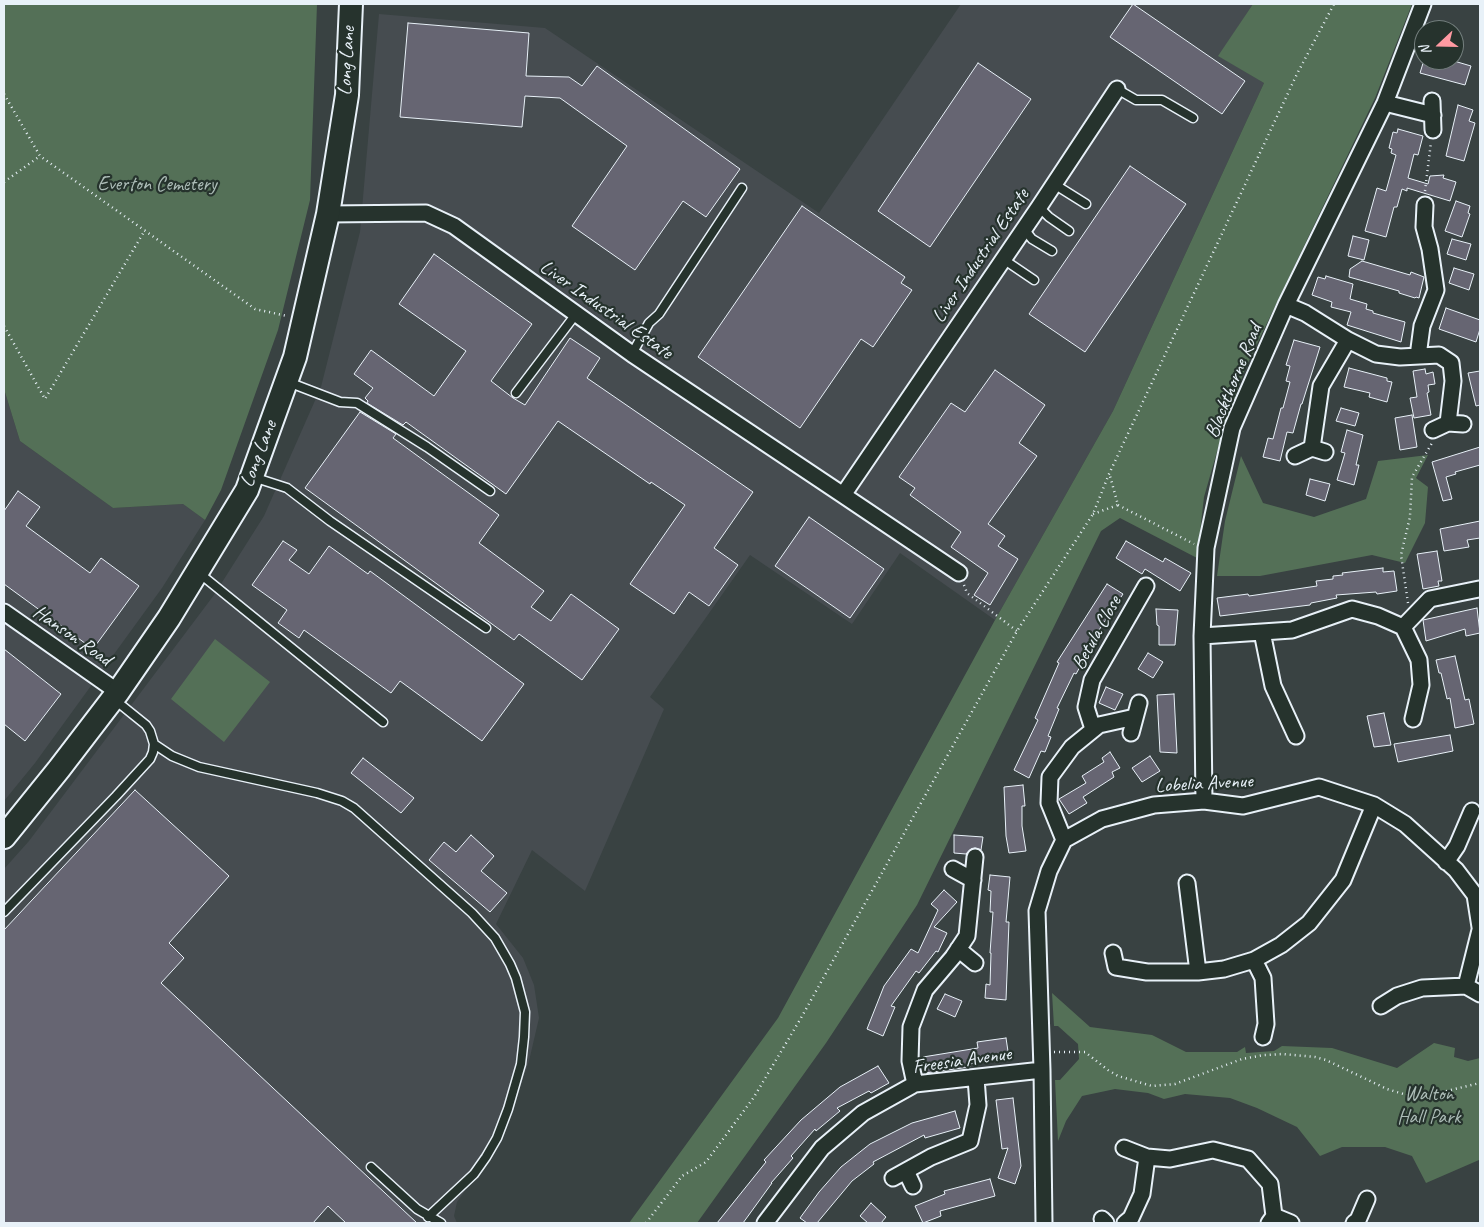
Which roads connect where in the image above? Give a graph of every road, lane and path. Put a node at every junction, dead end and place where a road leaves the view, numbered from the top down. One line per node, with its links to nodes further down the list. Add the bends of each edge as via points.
1 (350, 4): 16 (main road, Long Lane, via 347,95)
2 (1334, 4): 36 (path, via 1297,74)
3 (1423, 4): 6 (street, Blackthorne Road)
4 (1117, 89): 8 (lane, via 1136,100 1162,100); 11 (street, Liver Industrial Estate)
5 (4, 94): 9 (path)
6 (1385, 103): 7 (street); 23 (street, Blackthorne Road)
7 (1432, 115): 14 (path)
8 (1193, 118)
9 (40, 156): 10 (path); 18 (path)
10 (4, 182)
11 (1054, 184): 13 (lane); 15 (street, Liver Industrial Estate)
12 (742, 188): 28 (lane, via 659,314 649,323)
13 (1086, 204)
14 (1425, 205): 29 (street, via 1424,227 1436,290 1422,326)
15 (1039, 207): 17 (street, Liver Industrial Estate); 19 (lane)
16 (328, 214): 24 (street, Liver Industrial Estate, via 426,213 454,226); 25 (main road, Long Lane)
17 (1024, 229): 20 (lane, via 1032,239); 21 (street, Liver Industrial Estate)
18 (145, 230): 25 (path, via 255,309); 26 (path, via 45,398)
19 (1069, 231)
20 (1052, 252)
21 (1003, 259): 22 (lane); 39 (street, Liver Industrial Estate)
22 (1034, 280)
23 (1286, 305): 27 (street); 42 (street, Blackthorne Road, via 1232,428)
24 (576, 314): 28 (street, Liver Industrial Estate); 31 (lane)
25 (303, 320): 30 (main road, Long Lane)
26 (4, 326)
27 (1348, 340): 29 (street, via 1376,354); 35 (street, via 1321,386 1319,450)
28 (632, 354): 39 (street, Liver Industrial Estate)
29 (1418, 356): 32 (street, via 1439,355 1451,363 1453,381)
30 (286, 382): 37 (main road, Long Lane); 38 (lane, via 340,402 357,403)
31 (516, 393)
32 (1448, 423): 33 (street); 34 (street)
33 (1463, 424)
34 (1433, 430): 48 (path, via 1434,440 1412,477 1410,517 1401,555)
35 (1295, 456)
36 (1109, 474): 40 (path); 41 (path)
37 (252, 476): 43 (main road, Long Lane); 49 (lane, via 287,488)
38 (490, 491)
39 (843, 495): 44 (street, Liver Industrial Estate)
40 (1118, 505): 41 (path); 42 (path)
41 (1093, 514): 50 (path)
42 (1206, 548): 52 (street, Blackthorne Road)
43 (197, 572): 53 (main road, Long Lane); 55 (lane)
44 (959, 573): 50 (path, via 967,592)
45 (1480, 585): 48 (street, via 1430,599)
46 (1146, 586): 56 (street, Betula Close, via 1092,680 1086,707)
47 (4, 612): 53 (street, Hanson Road)
48 (1406, 623): 51 (street, via 1352,609 1292,630); 54 (street, via 1419,660 1421,685)
49 (486, 628)
50 (1017, 631): 97 (path, via 754,1097 706,1162 682,1176)
51 (1262, 632): 52 (street); 58 (street, via 1273,686)
52 (1202, 636): 60 (street, Blackthorne Road)
53 (115, 695): 59 (lane, via 146,725); 63 (main road, Long Lane)
54 (1413, 719)
55 (383, 722)
56 (1093, 729): 57 (street, via 1137,710); 64 (street, via 1072,747 1050,777 1050,803)
57 (1131, 733)
58 (1296, 736)
59 (154, 744): 70 (lane, via 146,764); 94 (lane, via 199,767 317,793 354,808 472,913 500,946 516,978 525,1012 521,1064 508,1109 486,1157 474,1174)
60 (1204, 801): 61 (street, Lobelia Avenue, via 1243,806 1319,787); 64 (street, Lobelia Avenue, via 1154,805 1102,819)
61 (1374, 805): 66 (street, Lobelia Avenue, via 1405,824); 75 (street, via 1343,880 1309,923 1281,945)
62 (1472, 811): 66 (street, via 1457,846)
63 (4, 837)
64 (1064, 840): 82 (street, via 1049,871 1037,911)
65 (975, 857): 68 (street)
66 (1446, 862): 71 (street, Lobelia Avenue, via 1475,895)
67 (953, 869): 68 (street)
68 (973, 880): 73 (street, via 966,936)
69 (1187, 883): 77 (street)
70 (4, 912)
71 (1480, 926)
72 (1480, 930): 78 (street)
73 (958, 949): 76 (street); 86 (street, via 924,990 911,1027 910,1061)
74 (1113, 953): 77 (street, via 1116,967 1147,972)
75 (1254, 960): 77 (street, via 1224,969); 81 (street, via 1263,978 1266,1024)
76 (975, 964)
77 (1198, 972)
78 (1466, 986): 79 (street); 80 (street, via 1422,988 1397,996)
79 (1480, 994)
80 (1381, 1006)
81 (1263, 1037)
82 (1042, 1052): 83 (street); 85 (path, via 1085,1052 1118,1076 1152,1086 1175,1084 1242,1059 1283,1054 1326,1060 1387,1089 1410,1096 1430,1095)
83 (1042, 1070): 84 (street, Freesia Avenue); 99 (street)
84 (976, 1078): 86 (street, Freesia Avenue); 90 (street, via 978,1105 970,1141)
85 (1480, 1083)
86 (915, 1084): 98 (street, Freesia Avenue, via 863,1113 822,1148)
87 (1124, 1148): 88 (street)
88 (1146, 1157): 95 (street, via 1170,1159 1213,1150 1248,1159 1270,1184); 100 (street, via 1142,1194 1131,1218)
89 (370, 1167): 94 (lane)
90 (906, 1171): 91 (street); 92 (street)
91 (893, 1178)
92 (913, 1186)
93 (1367, 1199): 102 (street)
94 (428, 1217): 96 (lane)
95 (1272, 1220): 101 (street)
96 (441, 1223)
97 (646, 1223)
98 (765, 1223)
99 (1044, 1223)
100 (1125, 1223)
101 (1291, 1223)
102 (1354, 1223)

